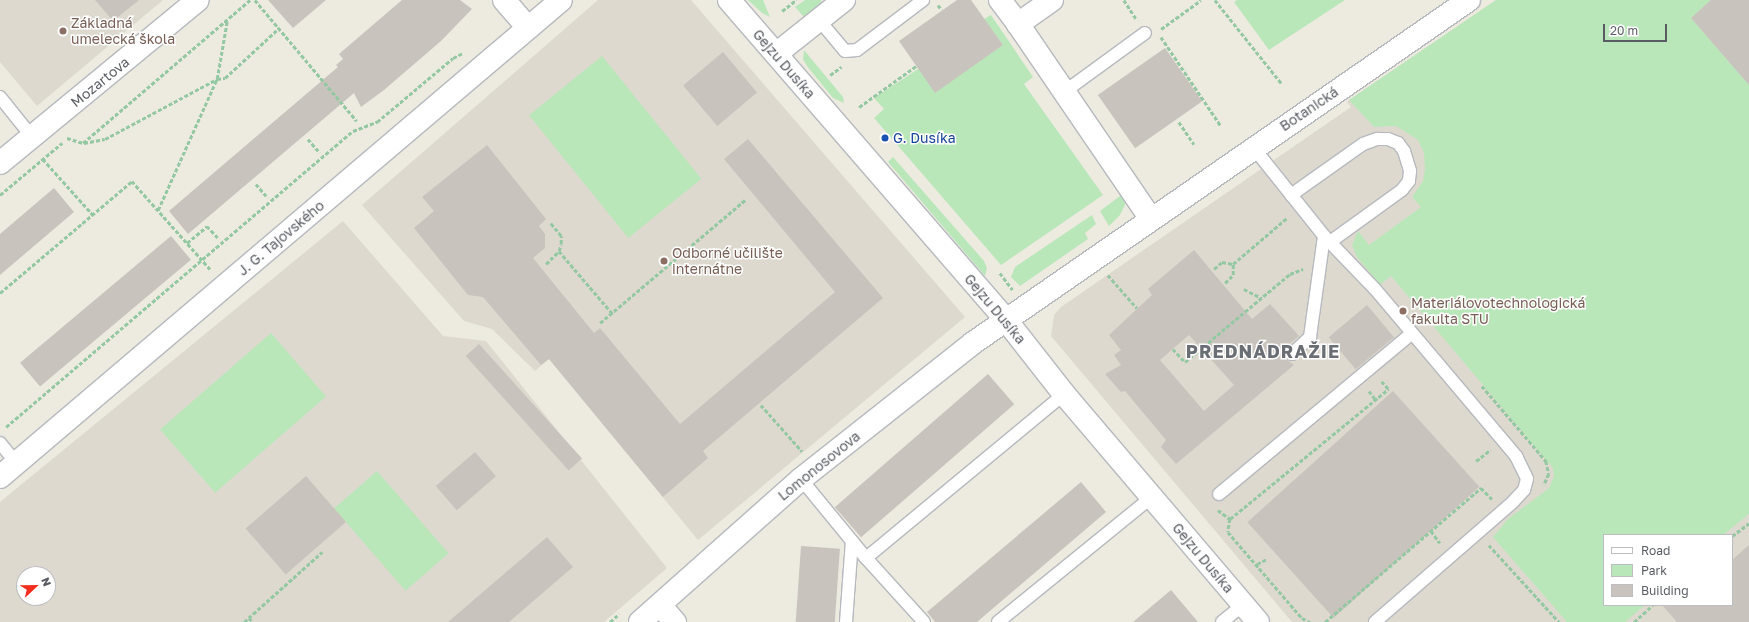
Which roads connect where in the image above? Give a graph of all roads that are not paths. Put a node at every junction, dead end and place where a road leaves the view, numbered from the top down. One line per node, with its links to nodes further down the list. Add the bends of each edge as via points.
1 (198, 0): 17 (street, Mozartova)
2 (504, 0): 12 (street)
3 (562, 0): 12 (street, J. G. Tajovského)
4 (729, 0): 14 (street, Gejzu Dusíka)
5 (923, 0): 10 (lane, via 857,50 845,51)
6 (1000, 0): 11 (street)
7 (1052, 0): 11 (street)
8 (1469, 0): 18 (street, Botanická)
9 (839, 2): 10 (street)
10 (819, 20): 14 (street)
11 (1018, 24): 15 (street)
12 (528, 28): 28 (street, J. G. Tajovského)
13 (1145, 33): 15 (lane)
14 (776, 54): 23 (street, Gejzu Dusíka)
15 (1064, 92): 21 (street)
16 (0, 96): 17 (lane)
17 (32, 137): 19 (street, Mozartova)
18 (1253, 147): 20 (lane); 21 (street, Botanická)
19 (0, 163)
20 (1291, 195): 22 (lane); 22 (lane, via 1363,144 1377,139 1388,139 1398,143 1404,151 1410,171 1408,181 1402,190)
21 (1151, 219): 23 (street, Botanická)
22 (1327, 239): 24 (lane, via 1375,289); 25 (lane, via 1319,271 1310,337)
23 (1006, 320): 26 (street, Gejzu Dusíka); 30 (street, Lomonosovova, via 973,343)
24 (1411, 334): 31 (lane); 44 (lane, via 1516,456 1527,479 1524,490 1513,502)
25 (1292, 354)
26 (1064, 394): 32 (street, Gejzu Dusíka); 34 (lane)
27 (0, 443): 28 (lane)
28 (16, 463): 29 (street, J. G. Tajovského)
29 (0, 477)
30 (801, 479): 33 (lane); 35 (street, Lomonosovova)
31 (1219, 494)
32 (1152, 497): 36 (street, Gejzu Dusíka); 41 (lane)
33 (852, 541): 34 (lane); 39 (lane)
34 (866, 558): 40 (lane)
35 (660, 605): 37 (street, Lomonosovova); 38 (street)
36 (1243, 605): 42 (lane); 43 (street, Gejzu Dusíka)
37 (640, 622)
38 (675, 622)
39 (846, 622)
40 (924, 622)
41 (998, 622)
42 (1222, 622)
43 (1258, 622)
44 (1375, 622)

